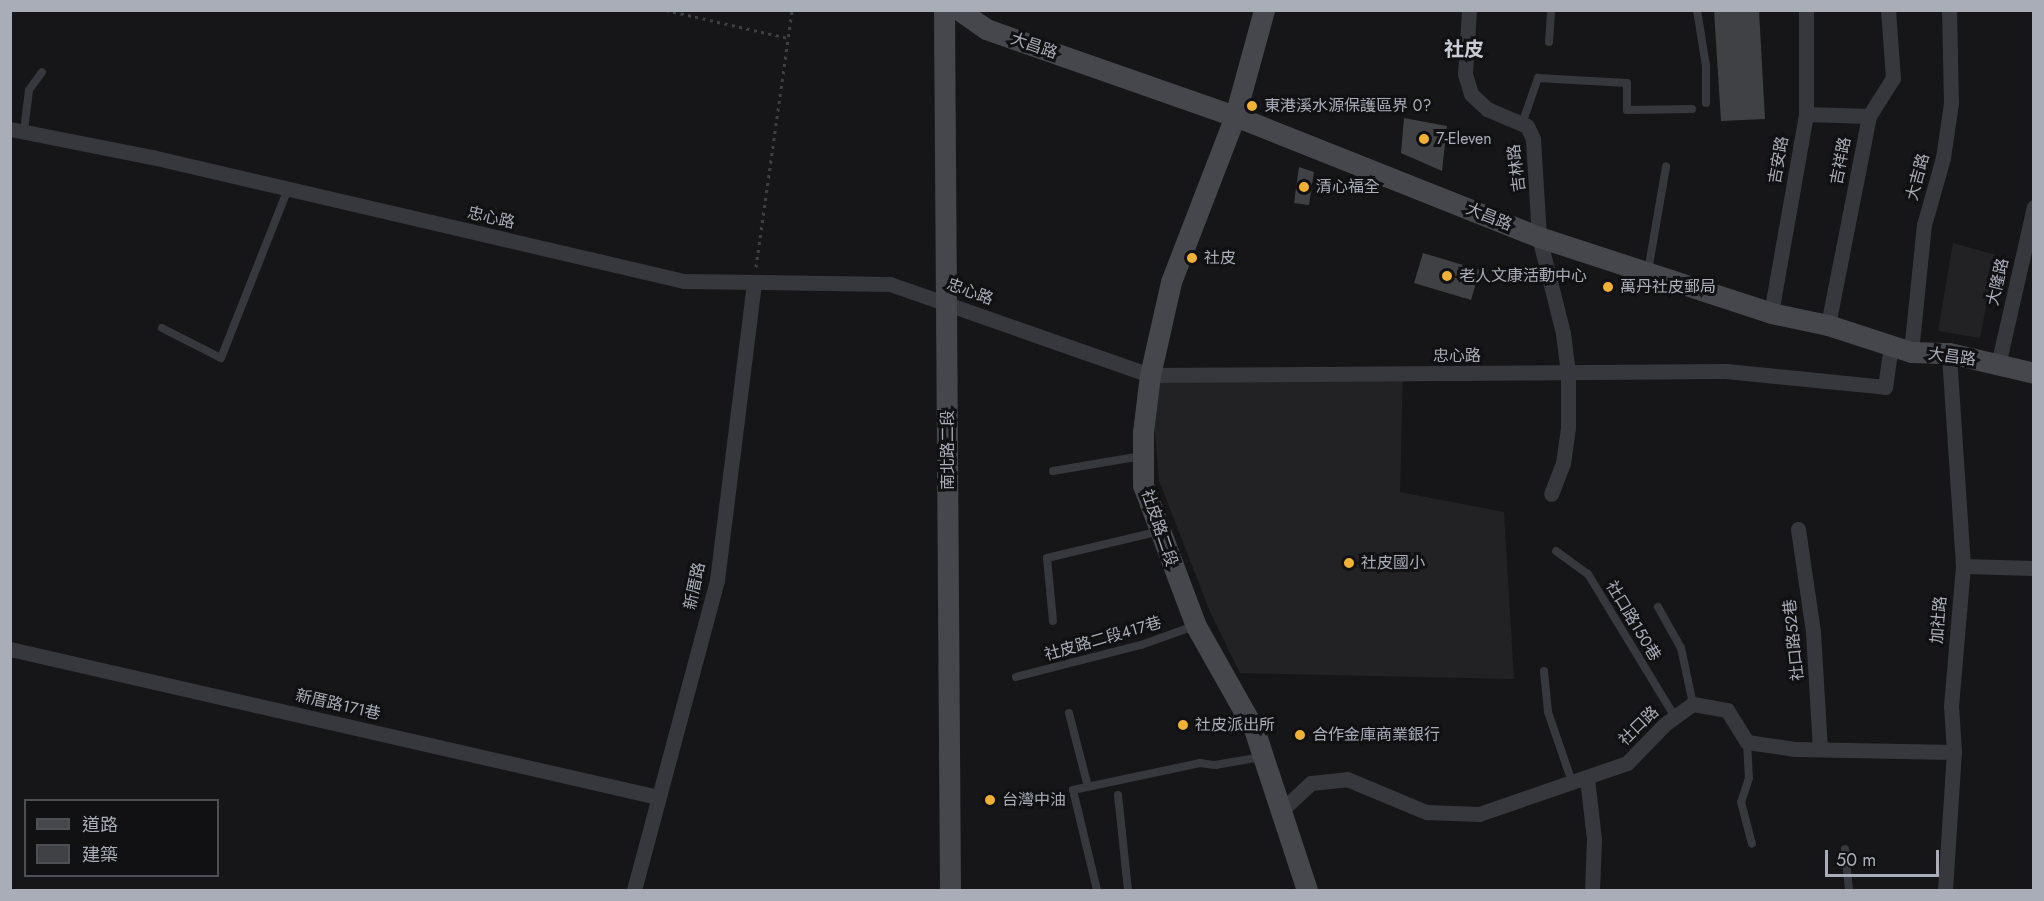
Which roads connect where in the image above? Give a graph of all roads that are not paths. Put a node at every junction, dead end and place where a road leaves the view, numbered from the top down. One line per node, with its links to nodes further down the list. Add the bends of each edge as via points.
1 (944, 10): 25 (street, 南北路二段)
2 (959, 10): 15 (street, 大昌路, via 986,29)
3 (1264, 10): 15 (street, 社皮路二段)
4 (1469, 10): 17 (street, 吉林路, via 1466,74 1471,94 1487,109)
5 (1551, 10): 10 (lane)
6 (1697, 10): 12 (lane, via 1706,66)
7 (1806, 10): 14 (street, 吉安路)
8 (1888, 10): 16 (street, 吉祥路, via 1893,78)
9 (1949, 10): 29 (street, 大吉路, via 1952,103)
10 (1549, 42)
11 (42, 72): 18 (lane, via 29,90)
12 (1706, 103)
13 (1692, 109): 17 (lane, via 1627,110 1627,83 1538,78)
14 (1806, 114): 16 (street); 26 (street, 吉安路)
15 (1235, 116): 22 (street, 大昌路); 34 (street, 社皮路二段, via 1171,282)
16 (1869, 116): 27 (street, 吉祥路)
17 (1522, 124): 22 (street, 吉林路, via 1533,140)
18 (17, 130): 20 (street, 忠心路)
19 (1666, 167): 23 (lane)
20 (288, 189): 24 (street, 忠心路, via 684,281); 28 (lane, via 221,358)
21 (2034, 207): 31 (street, 大隆路)
22 (1539, 237): 23 (street, 大昌路); 32 (street, 吉林路, via 1563,333)
23 (1648, 273): 26 (street, 大昌路)
24 (754, 282): 25 (street, 忠心路, via 890,284); 59 (street, 新厝路, via 717,580)
25 (948, 303): 34 (street, 忠心路); 64 (street, 南北路二段)
26 (1771, 313): 27 (street, 大昌路)
27 (1827, 324): 29 (street, 大昌路)
28 (162, 328)
29 (1901, 349): 30 (street, 大昌路); 32 (street, 忠心路, via 1885,387 1726,371)
30 (1949, 353): 31 (street, 大昌路); 41 (street, 加社路)
31 (1998, 365): 33 (street, 大昌路)
32 (1568, 373): 34 (street, 忠心路); 37 (street, 吉林路, via 1568,428 1563,463)
33 (2034, 373)
34 (1150, 375): 35 (street, 社皮路二段)
35 (1143, 456): 36 (lane); 39 (street, 社皮路二段, via 1143,485)
36 (1053, 471)
37 (1551, 494)
38 (1798, 529): 53 (street, 社口路52巷, via 1813,632)
39 (1160, 531): 44 (lane, via 1047,558); 45 (street, 社皮路二段)
40 (1556, 551): 51 (lane, 社口路150巷, via 1588,574)
41 (1962, 566): 42 (street); 54 (street, 加社路, via 1951,706)
42 (2034, 568)
43 (1658, 608): 49 (lane, via 1681,648)
44 (1053, 621)
45 (1196, 626): 48 (lane, 社皮路二段417巷, via 1141,645); 55 (street, 社皮路二段, via 1254,729)
46 (10, 649): 59 (street, 新厝路171巷)
47 (1544, 671): 56 (lane, via 1548,712)
48 (1016, 677)
49 (1693, 704): 51 (street, 社口路); 52 (street, via 1726,710)
50 (1069, 713): 57 (lane)
51 (1675, 717): 56 (street, 社口路, via 1627,763)
52 (1747, 742): 53 (street); 61 (lane, via 1749,778 1741,802)
53 (1820, 749): 54 (street)
54 (1954, 752): 70 (street, 加社路)
55 (1264, 757): 57 (lane, via 1215,765 1200,763); 60 (street, 社皮路二段)
56 (1580, 781): 60 (street, 社口路, via 1479,814 1426,812 1347,779 1311,783); 68 (street, via 1594,839)
57 (1088, 787): 65 (lane, via 1073,790)
58 (1118, 795): 66 (lane)
59 (658, 797): 63 (street, 新厝路)
60 (1283, 809): 67 (street, 社皮路二段)
61 (1752, 844)
62 (1845, 849): 69 (lane)
63 (634, 891)
64 (951, 891)
65 (1096, 891)
66 (1128, 891)
67 (1307, 891)
68 (1592, 891)
69 (1849, 891)
70 (1945, 891)

